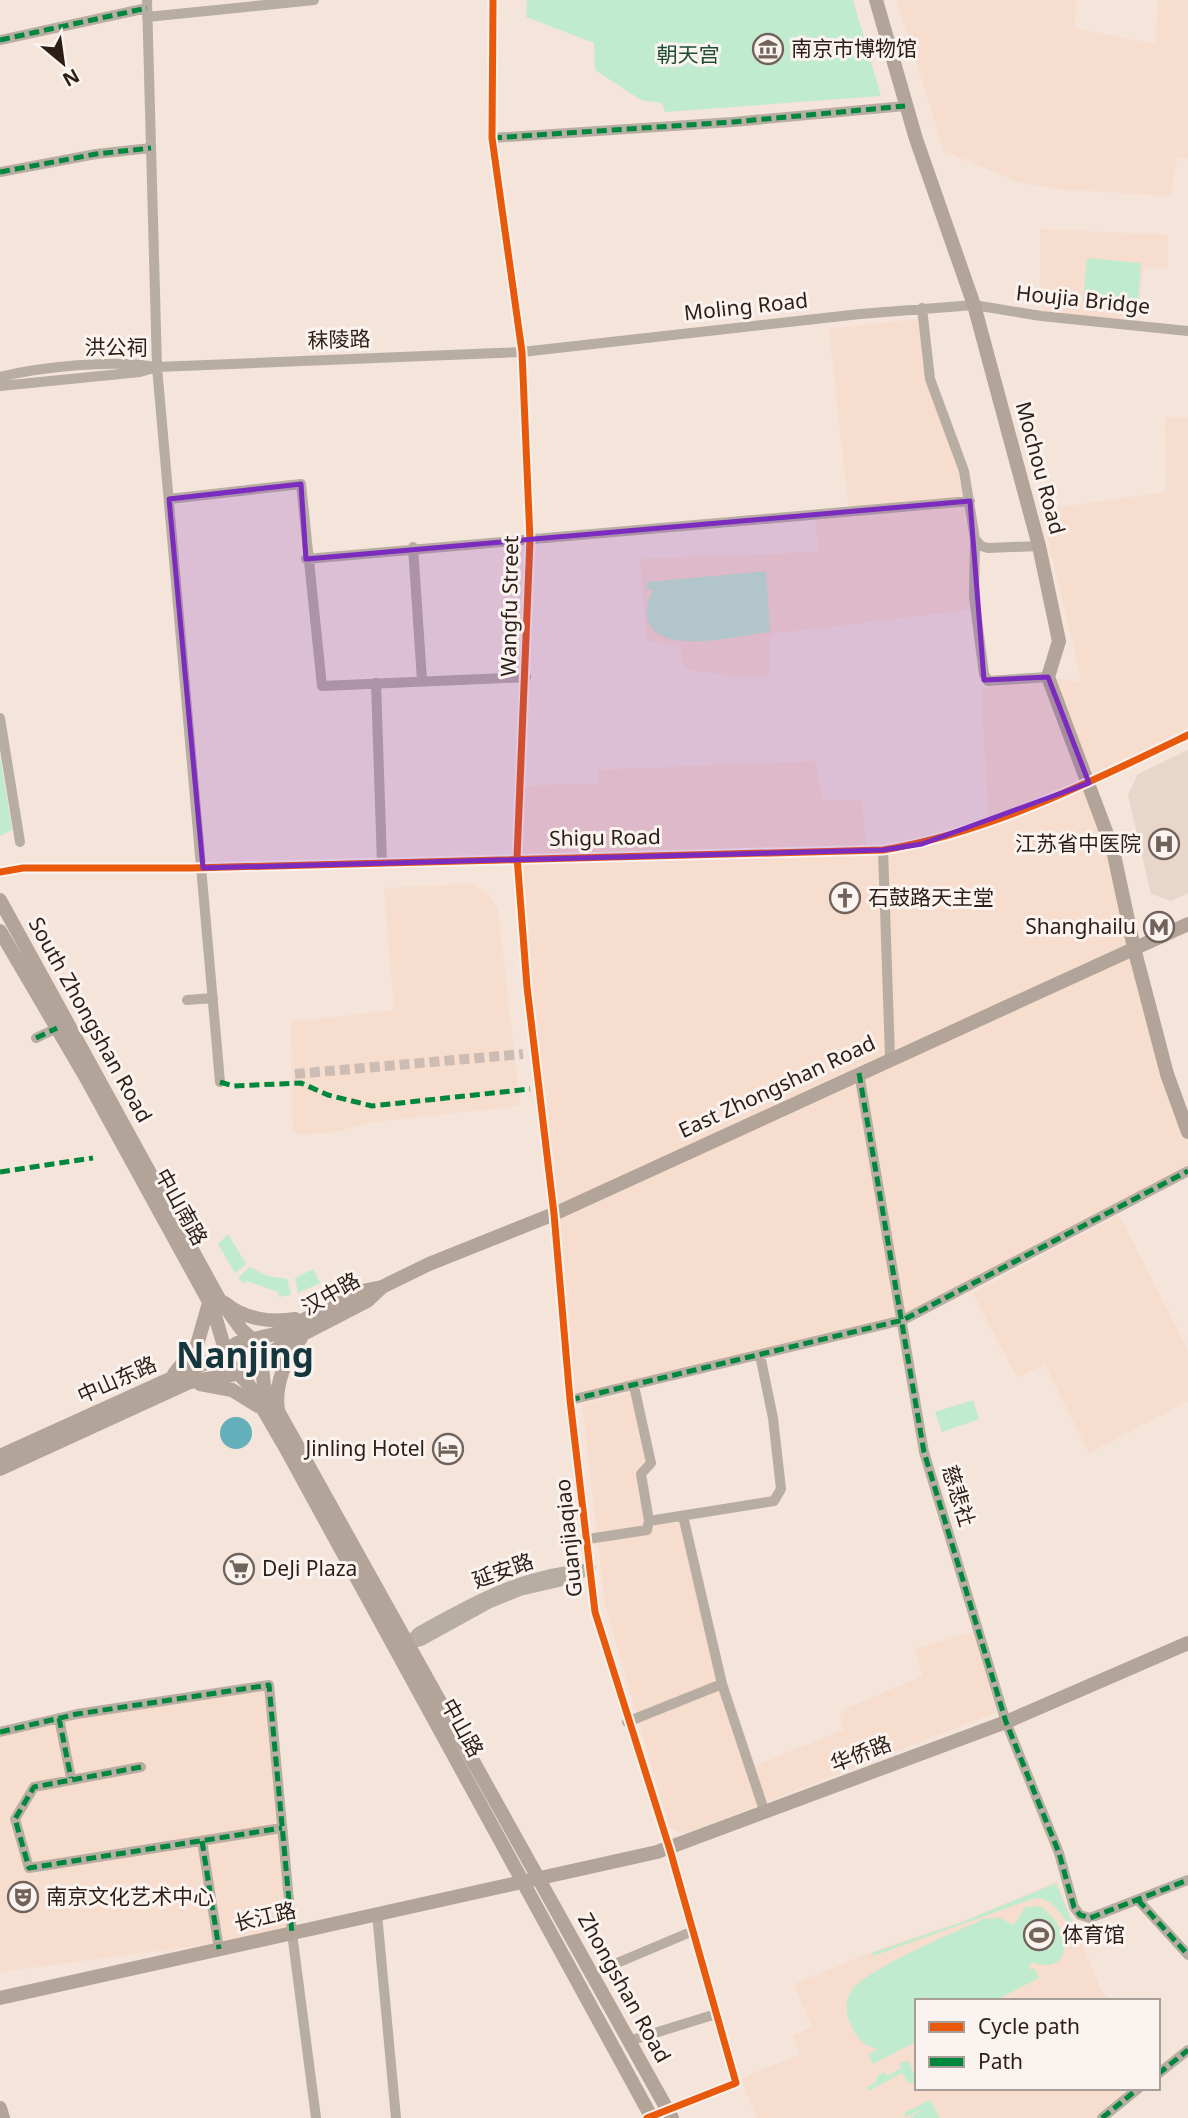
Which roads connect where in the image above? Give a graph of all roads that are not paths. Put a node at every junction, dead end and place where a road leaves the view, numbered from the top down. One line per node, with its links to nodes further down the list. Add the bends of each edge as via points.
1 (314, 0): 4 (street)
2 (493, 0): 7 (street, Wangfu Street)
3 (876, 0): 6 (main road, Mochou Road)
4 (147, 8): 5 (street); 8 (street)
5 (0, 40)
6 (905, 106): 7 (street); 10 (main road, Mochou Road)
7 (492, 138): 13 (street, Wangfu Street)
8 (151, 148): 9 (street); 14 (street)
9 (0, 172)
10 (974, 305): 11 (street, Moling Road); 12 (street, Houjia Bridge); 21 (main road, Mochou Road)
11 (922, 308): 13 (street, Moling Road); 18 (street, via 930,379 964,471)
12 (1188, 331)
13 (522, 352): 14 (street, 秣陵路); 20 (street, Wangfu Street)
14 (157, 367): 15 (street, 洪公祠, via 139,363); 16 (street, 洪公祠); 17 (street)
15 (0, 376)
16 (0, 386)
17 (169, 499): 23 (street, via 301,484); 35 (street)
18 (970, 501): 19 (street); 20 (street)
19 (975, 539): 21 (street, via 988,548); 25 (street, via 974,597 984,674 988,681 997,682)
20 (530, 540): 22 (street); 24 (street, Wangfu Street)
21 (1039, 546): 25 (main road, Mochou Road, via 1059,641)
22 (413, 547): 23 (street); 26 (street)
23 (306, 559): 27 (street, via 321,686)
24 (526, 677): 26 (street); 33 (street, Wangfu Street)
25 (1048, 677): 30 (main road)
26 (422, 680): 27 (street)
27 (376, 682): 34 (street)
28 (0, 718): 31 (street)
29 (1188, 735): 30 (street, Shigu Road)
30 (1089, 783): 32 (street, Shigu Road, via 922,844); 40 (main road, via 1113,850)
31 (20, 842)
32 (883, 850): 33 (street, Shigu Road); 47 (street)
33 (517, 857): 34 (street, Shigu Road); 45 (street, Wangfu Street)
34 (382, 863): 35 (street, Shigu Road)
35 (203, 868): 36 (street, Shigu Road, via 23,868); 41 (street)
36 (0, 872)
37 (0, 901): 54 (main road, South Zhongshan Road)
38 (1188, 924): 40 (main road, East Zhongshan Road)
39 (0, 932): 43 (main road, South Zhongshan Road)
40 (1134, 948): 47 (main road, East Zhongshan Road); 50 (main road, via 1167,1074)
41 (214, 998): 42 (street); 49 (street)
42 (187, 1000)
43 (57, 1028): 44 (street); 54 (main road, 中山南路)
44 (36, 1038)
45 (535, 1053): 46 (street); 52 (street, Wangfu Street)
46 (523, 1054)
47 (890, 1058): 48 (main road, East Zhongshan Road)
48 (859, 1073): 52 (main road, East Zhongshan Road); 55 (street, 慈悲社)
49 (220, 1082)
50 (1188, 1132)
51 (1188, 1171): 55 (street)
52 (554, 1214): 53 (main road, East Zhongshan Road); 63 (street, Guanjiaqiao)
53 (382, 1287): 56 (main road, 汉中路, via 367,1301)
54 (214, 1300): 56 (main road, via 271,1321); 57 (main road, 中山南路); 59 (main road, 中山南路); 61 (main road, via 197,1345)
55 (903, 1320): 58 (street); 76 (street, 慈悲社, via 924,1452)
56 (310, 1323): 57 (main road, 汉中路); 60 (main road, 汉中路); 64 (main road, via 289,1355)
57 (251, 1339): 59 (main road, 中山东路); 60 (main road, 中山路, via 260,1347)
58 (760, 1355): 62 (street); 67 (street, via 781,1489 774,1501)
59 (231, 1362): 60 (main road, 中山东路); 61 (main road, 中山东路); 61 (main road, 中山东路, via 202,1379); 64 (main road, 中山路)
60 (259, 1366): 64 (main road, 中山路)
61 (172, 1384): 64 (main road, via 232,1390); 65 (main road, 中山东路); 66 (main road, 中山东路)
62 (634, 1386): 63 (street); 68 (street, via 652,1464 641,1474)
63 (570, 1400): 69 (street, Guanjiaqiao)
64 (273, 1414): 72 (main road, 中山路); 86 (main road, 中山路)
65 (0, 1456)
66 (0, 1469)
67 (683, 1516): 68 (street); 73 (street)
68 (649, 1521): 69 (street, via 647,1530)
69 (588, 1539): 70 (street, Guanjiaqiao)
70 (591, 1568): 72 (street, 延安路, via 572,1580 503,1597); 75 (street, Guanjiaqiao, via 594,1612)
71 (1188, 1643): 76 (main road, 华侨路)
72 (407, 1644): 84 (main road, 中山路)
73 (723, 1684): 75 (street); 80 (street)
74 (59, 1718): 79 (street)
75 (627, 1722): 83 (street, Guanjiaqiao)
76 (1006, 1722): 80 (main road, 华侨路); 87 (street, 慈悲社, via 1059,1853 1074,1907 1090,1918)
77 (0, 1732): 81 (street, via 77,1713 269,1685)
78 (141, 1767): 79 (street)
79 (71, 1778): 82 (street, via 34,1787 15,1819 29,1868)
80 (765, 1813): 83 (main road, 华侨路)
81 (282, 1828): 82 (street); 90 (street)
82 (202, 1841): 91 (street)
83 (669, 1849): 84 (main road, 华侨路); 89 (street, Guanjiaqiao)
84 (540, 1878): 86 (main road, 长江路); 93 (main road, Zhongshan Road)
85 (1188, 1880): 87 (street)
86 (522, 1881): 88 (main road, 长江路); 102 (main road, 中山路)
87 (1138, 1900): 92 (street)
88 (377, 1914): 90 (main road, 长江路); 105 (street)
89 (693, 1931): 93 (street); 95 (street, Guanjiaqiao)
90 (292, 1933): 91 (main road, 长江路); 104 (street)
91 (219, 1949): 94 (main road, 长江路)
92 (1188, 1955)
93 (592, 1974): 96 (main road, Zhongshan Road)
94 (0, 1998)
95 (716, 2014): 96 (street); 101 (street, Guanjiaqiao, via 736,2083)
96 (629, 2041): 101 (main road, Zhongshan Road)
97 (1188, 2050): 98 (street)
98 (1160, 2072)
99 (1137, 2090): 106 (street)
100 (0, 2108): 103 (main road)
101 (669, 2114): 102 (street)
102 (650, 2117)
103 (3, 2118)
104 (316, 2118)
105 (396, 2118)
106 (1102, 2118)

